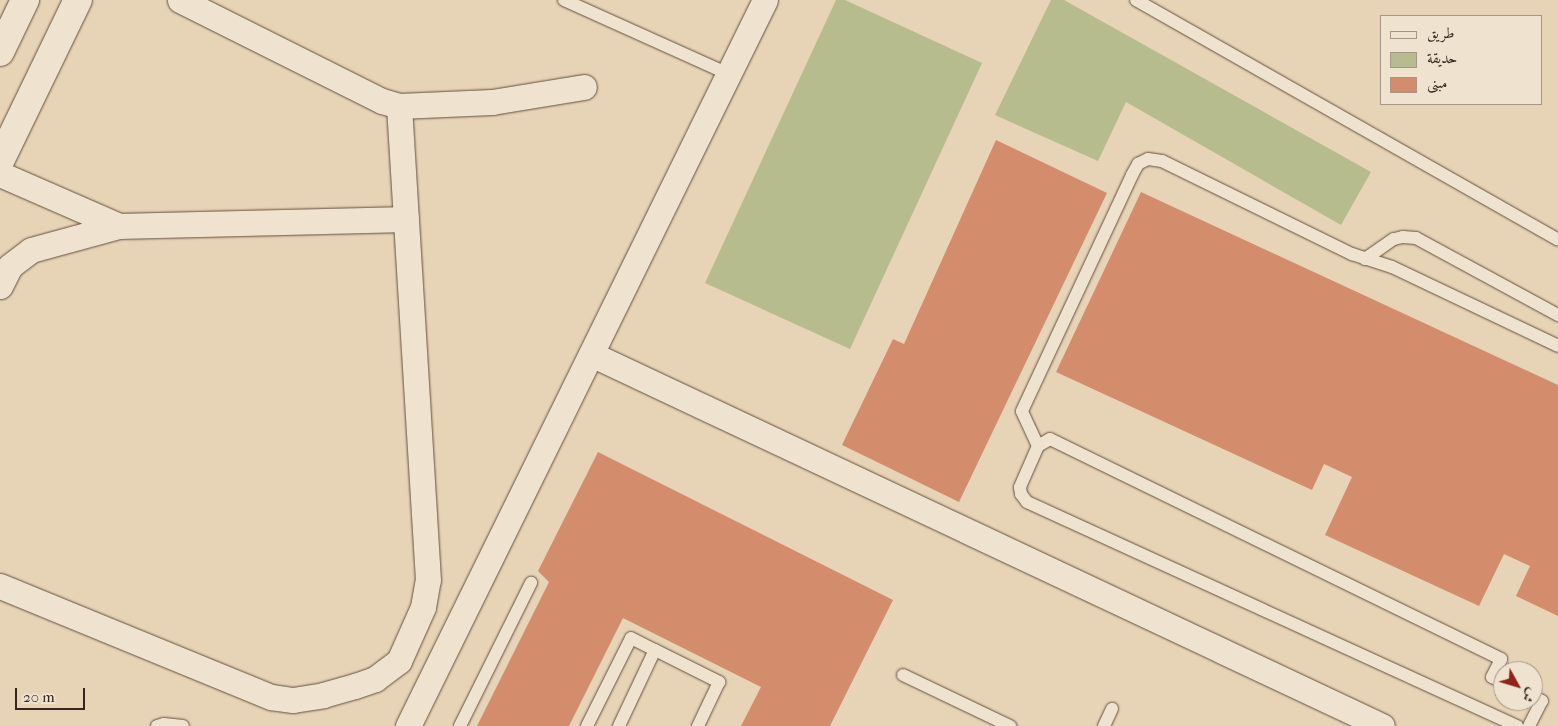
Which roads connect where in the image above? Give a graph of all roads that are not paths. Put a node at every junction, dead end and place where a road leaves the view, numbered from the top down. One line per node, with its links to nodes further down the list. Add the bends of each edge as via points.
1 (25, 0): 7 (street)
2 (78, 0): 11 (street)
3 (180, 0): 10 (street)
4 (564, 0): 8 (lane)
5 (765, 0): 8 (street)
6 (1136, 0): 15 (lane)
7 (0, 52)
8 (729, 74): 20 (street)
9 (584, 87): 10 (street, via 492,102)
10 (398, 106): 13 (street)
11 (0, 161)
12 (0, 174): 14 (street)
13 (406, 219): 14 (street); 23 (street, via 428,580 423,607 399,661 375,679 323,695 293,700 271,697)
14 (119, 226): 17 (street, via 31,250 10,266)
15 (1558, 240)
16 (1365, 258): 18 (lane, via 1394,239 1416,238); 19 (lane); 21 (lane, via 1162,161 1148,159 1138,164 1022,411)
17 (0, 286)
18 (1558, 315)
19 (1558, 346)
20 (591, 354): 31 (street); 38 (street)
21 (1038, 446): 25 (lane, via 1050,439); 39 (lane, via 1020,487 1026,502)
22 (531, 583): 32 (lane)
23 (0, 586)
24 (655, 650): 33 (lane, via 631,638); 34 (lane); 35 (lane, via 720,682)
25 (1500, 661)
26 (903, 675): 36 (lane)
27 (1112, 709): 37 (lane)
28 (1537, 711): 40 (lane)
29 (157, 726): 30 (lane)
30 (183, 726)
31 (408, 726)
32 (460, 726)
33 (587, 726)
34 (619, 726)
35 (698, 726)
36 (1010, 726)
37 (1104, 726)
38 (1382, 726)
39 (1516, 726)
40 (1529, 726)

